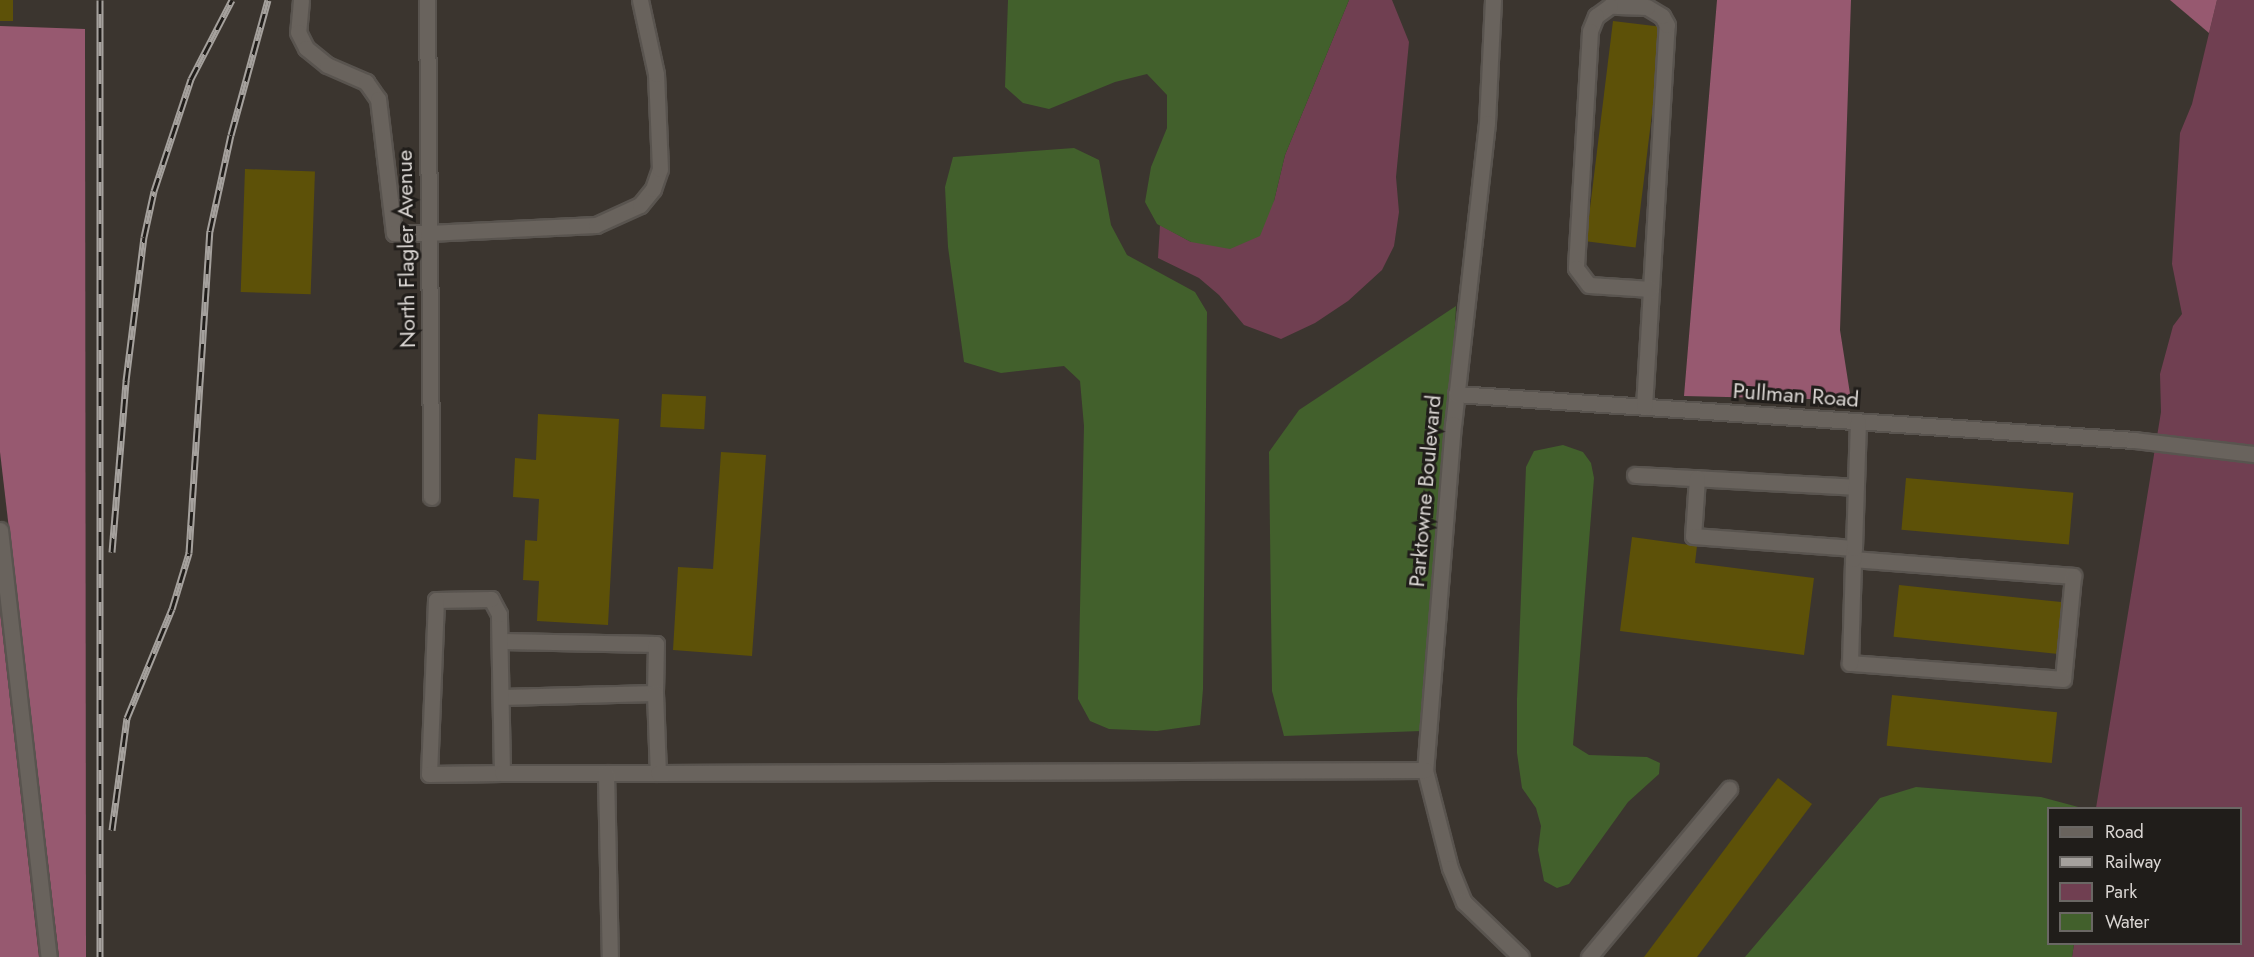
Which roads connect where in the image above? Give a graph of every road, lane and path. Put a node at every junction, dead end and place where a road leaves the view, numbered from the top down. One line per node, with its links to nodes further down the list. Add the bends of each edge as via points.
1 (301, 0): 5 (street, via 298,32 306,48 327,65 366,81 378,99 394,233)
2 (427, 0): 5 (street, North Flagler Avenue)
3 (640, 0): 5 (street, via 656,74 660,169 653,189 640,205 596,225)
4 (1493, 0): 7 (street, Parktowne Boulevard, via 1487,123)
5 (428, 233): 14 (street, North Flagler Avenue)
6 (1651, 289): 6 (street, via 1667,25 1662,16 1647,7 1610,6 1596,16 1590,31 1576,268 1590,285); 8 (street)
7 (1456, 394): 8 (street, Pullman Road); 20 (street, Parktowne Boulevard)
8 (1644, 407): 9 (street, Pullman Road)
9 (1858, 422): 10 (street, Pullman Road, via 2134,440); 13 (street)
10 (2254, 454)
11 (1635, 475): 12 (street)
12 (1696, 478): 13 (street); 16 (street, via 1693,536)
13 (1856, 487): 16 (street)
14 (431, 497)
15 (0, 530): 25 (street)
16 (1853, 554): 16 (street, via 1850,663 2063,679 2073,576)
17 (501, 640): 18 (street, via 656,644); 19 (street); 21 (street, via 499,614 491,599 436,600 429,774)
18 (655, 693): 19 (street); 23 (street)
19 (501, 697): 21 (street)
20 (1425, 770): 23 (street); 27 (street, Parktowne Boulevard, via 1450,868 1464,902)
21 (502, 773): 22 (street)
22 (606, 773): 23 (street); 26 (street)
23 (658, 773)
24 (1729, 789): 28 (street)
25 (49, 957)
26 (610, 957)
27 (1521, 957)
28 (1589, 957)

